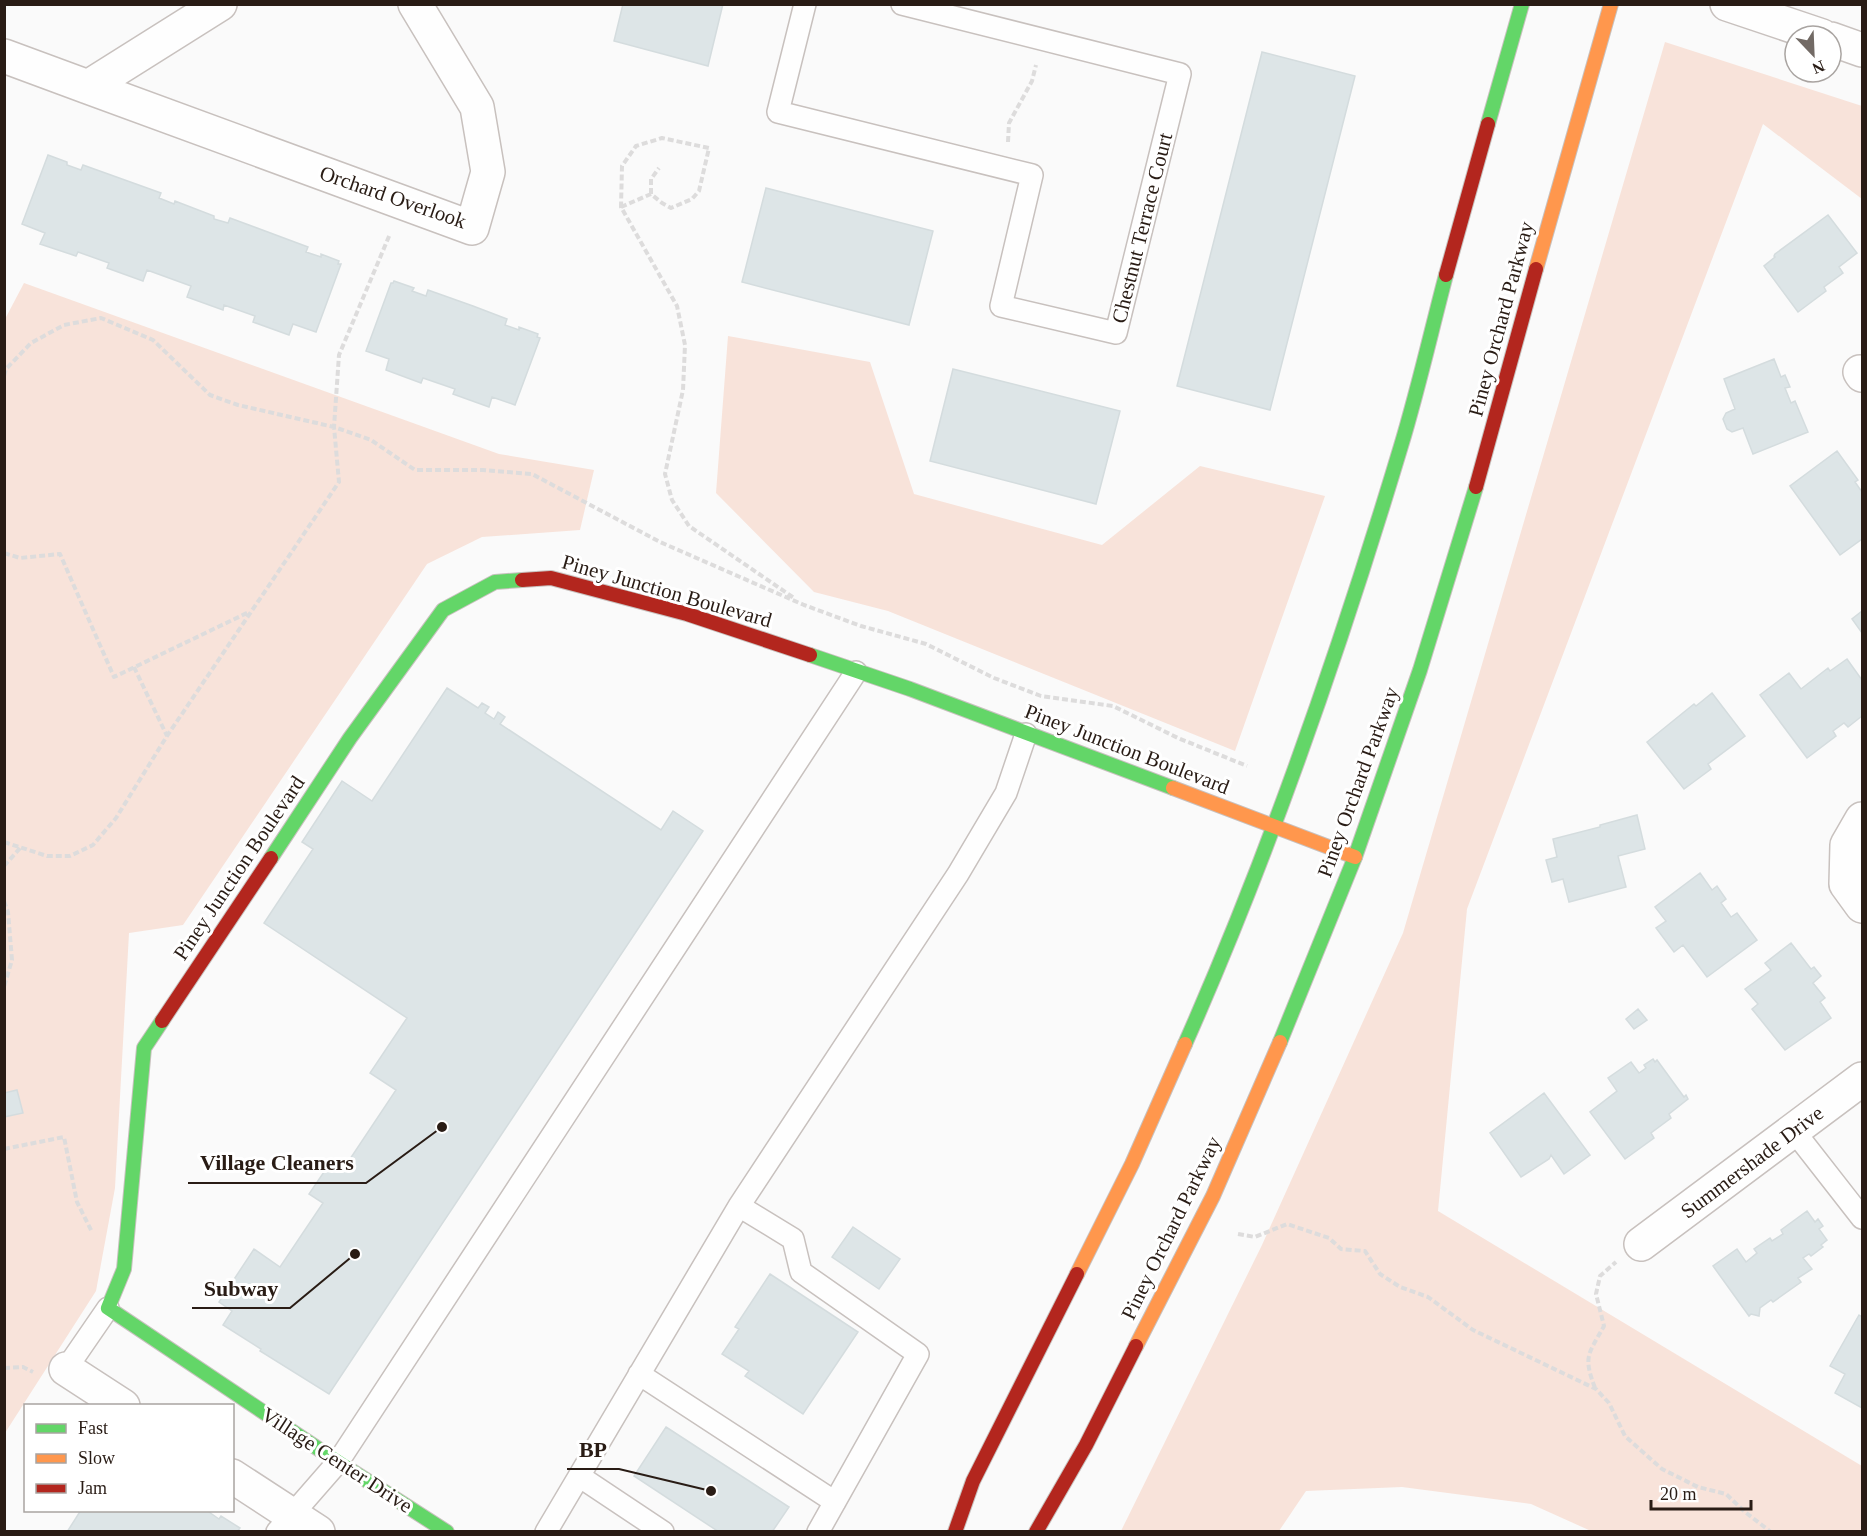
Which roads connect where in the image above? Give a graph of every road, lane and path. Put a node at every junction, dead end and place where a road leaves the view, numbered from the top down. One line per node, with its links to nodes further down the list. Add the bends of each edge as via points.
1 (220, 4): 13 (street)
2 (414, 4): 17 (street, Orchard Overlook, via 477,107 488,172 472,228)
3 (805, 4): 4 (lane, Chestnut Terrace Court, via 778,112 1032,175 1000,306 1116,333 1180,74)
4 (902, 4)
5 (1522, 4): 31 (street, via 1402,444 1335,656)
6 (1611, 4): 34 (street, Piney Orchard Parkway, via 1484,462 1420,670)
7 (1727, 4): 8 (street)
8 (1786, 24)
9 (1843, 43): 10 (street)
10 (1863, 50)
11 (4, 56): 13 (street, Orchard Overlook)
12 (1036, 63): 14 (path, via 1032,81 1009,123)
13 (88, 87): 17 (street, Orchard Overlook)
14 (1008, 148)
15 (659, 168): 16 (path, via 651,179)
16 (651, 194): 18 (path); 18 (path, via 671,208 692,199 699,191 709,148 662,138 636,146 622,166)
17 (403, 203): 20 (path, via 339,355)
18 (621, 207): 22 (path, via 677,306 685,345 683,390 665,474 672,500 689,526)
19 (4, 376): 20 (path, via 31,343 64,325 101,318 153,340 210,395)
20 (334, 427): 22 (path, via 371,440 415,470 532,474 660,542); 23 (path, via 339,482)
21 (4, 553): 25 (path, via 20,558 60,554 114,677)
22 (804, 605): 24 (path); 29 (path, via 926,644 1041,696 1113,706)
23 (250, 612): 25 (path); 28 (path)
24 (803, 654): 26 (street, Piney Junction Boulevard); 47 (street, Piney Junction Boulevard, via 687,614 551,578 495,582 442,610 350,738 144,1048 124,1269)
25 (134, 668): 28 (path)
26 (856, 672): 27 (street, Piney Junction Boulevard); 53 (lane)
27 (1026, 734): 31 (street, Piney Junction Boulevard); 42 (lane, via 1006,793 958,874)
28 (167, 736): 33 (path, via 116,818 93,845 70,856 47,856)
29 (1247, 766)
30 (1863, 819): 37 (street, via 1846,845 1846,884)
31 (1274, 827): 34 (street, Piney Junction Boulevard); 62 (street, via 1200,1011 1132,1164 973,1481)
32 (4, 842): 33 (path)
33 (21, 847): 35 (path)
34 (1354, 857): 63 (street, Piney Orchard Parkway, via 1213,1196 1086,1445)
35 (4, 867)
36 (4, 901): 38 (path, via 12,960)
37 (1863, 906)
38 (4, 987)
39 (1863, 1079): 40 (street, Summershade Drive)
40 (1794, 1131): 43 (lane); 46 (street, Summershade Drive)
41 (4, 1149): 45 (path, via 64,1137 77,1202)
42 (739, 1206): 50 (lane); 56 (lane, via 793,1239 801,1272 918,1354)
43 (1863, 1218)
44 (1238, 1234): 51 (path, via 1255,1237 1287,1224 1329,1238 1341,1249 1365,1251 1380,1274 1400,1287 1428,1297 1473,1330)
45 (96, 1238)
46 (1641, 1244): 51 (path, via 1600,1276 1596,1294 1604,1326 1588,1354 1588,1368)
47 (108, 1308): 49 (lane); 53 (street, Village Center Drive)
48 (4, 1368): 49 (path)
49 (52, 1372): 52 (street)
50 (639, 1374): 54 (lane); 56 (lane)
51 (1596, 1389): 64 (path, via 1609,1402 1625,1436 1662,1469 1726,1494)
52 (119, 1404)
53 (338, 1462): 57 (lane); 58 (street, Village Center Drive)
54 (579, 1476): 59 (lane); 60 (lane)
55 (234, 1478): 57 (street)
56 (835, 1502): 61 (lane)
57 (296, 1526)
58 (447, 1532)
59 (546, 1532)
60 (663, 1532)
61 (818, 1532)
62 (955, 1532)
63 (1036, 1532)
64 (1771, 1532)

